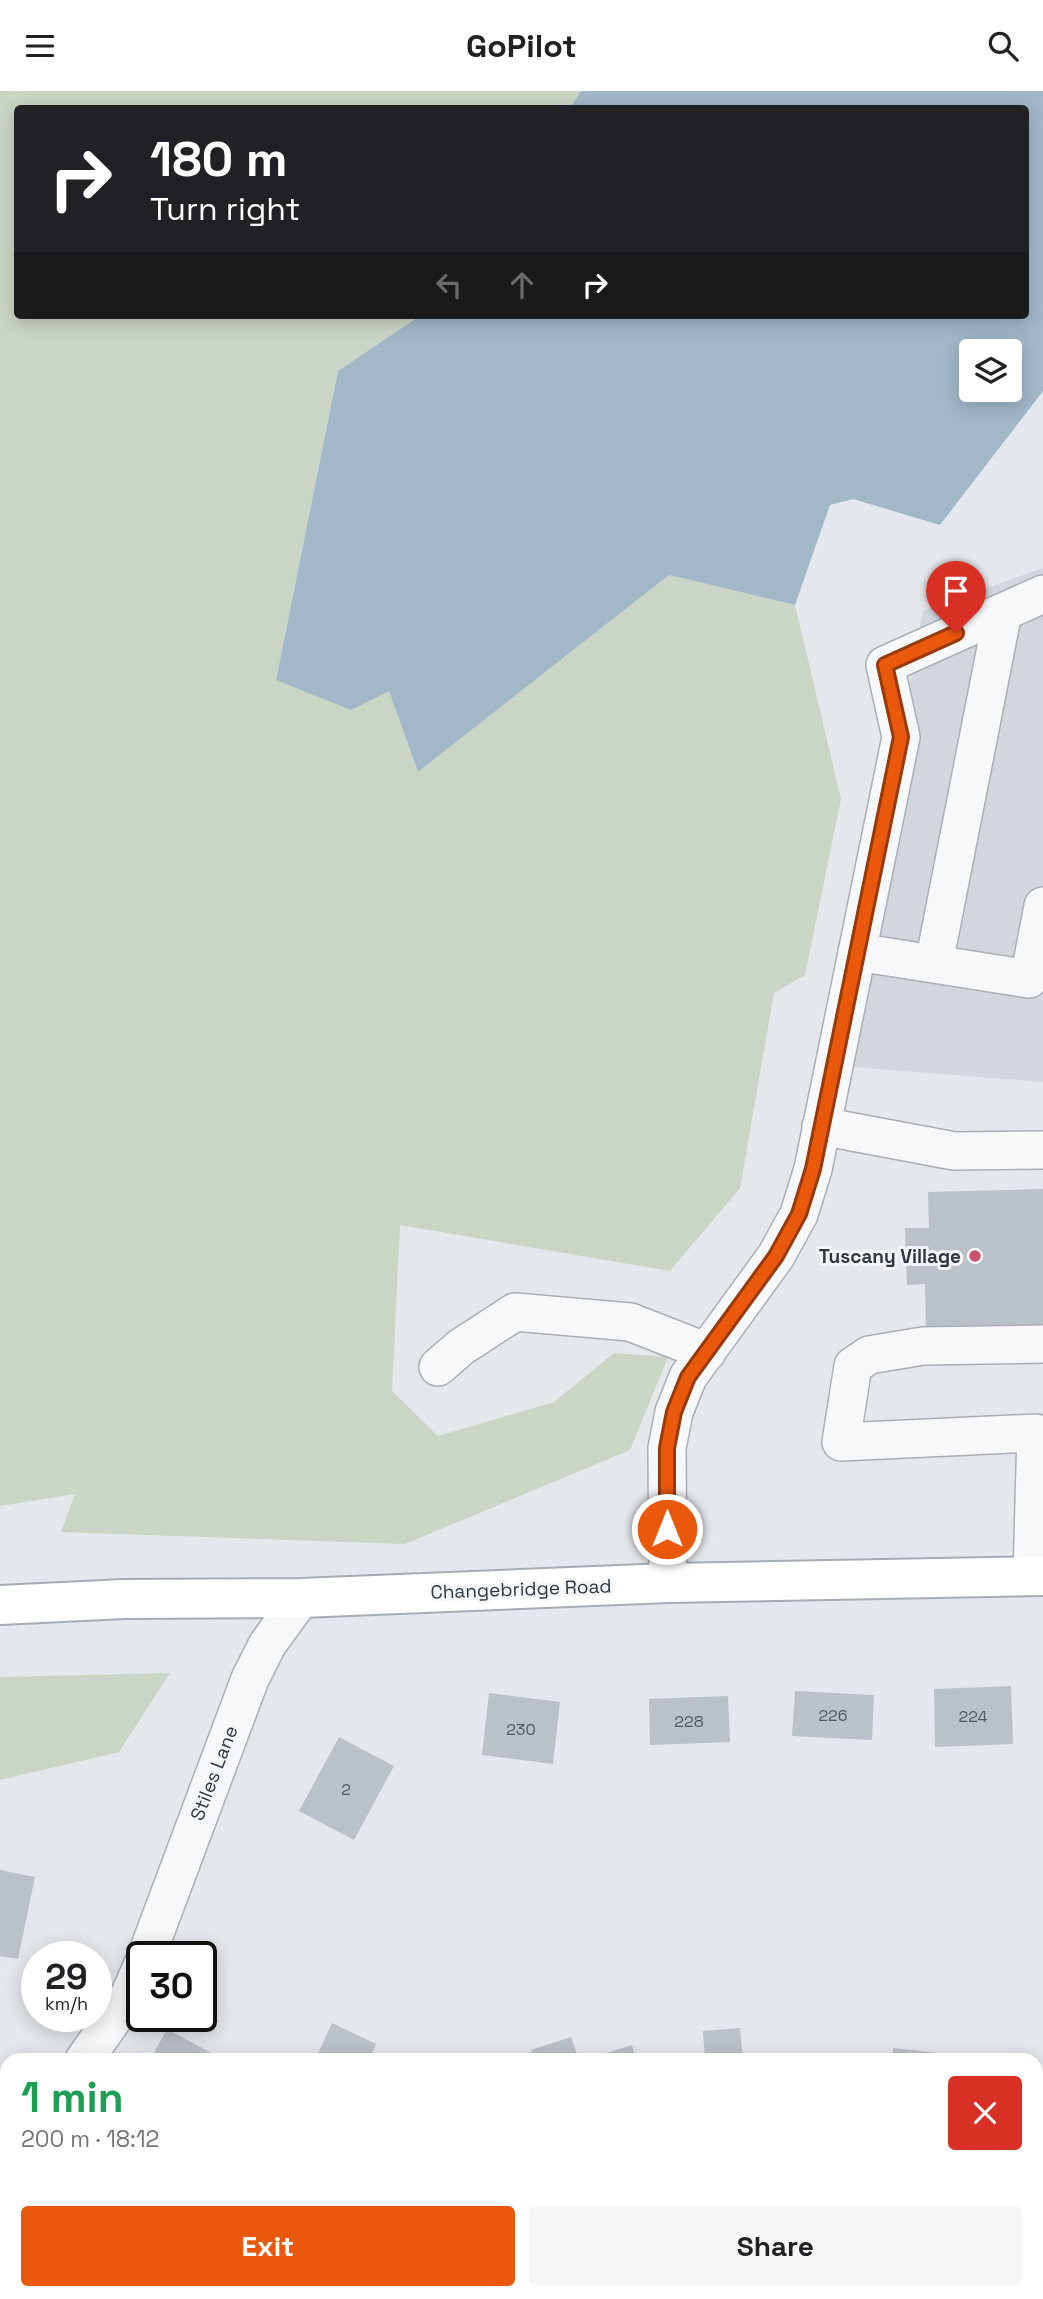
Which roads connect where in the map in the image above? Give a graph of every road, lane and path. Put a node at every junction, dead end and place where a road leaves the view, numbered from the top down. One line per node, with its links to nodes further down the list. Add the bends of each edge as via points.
1 (1043, 594): 2 (street)
2 (1003, 612): 4 (street, via 885,665 901,737); 5 (street)
3 (1043, 906): 5 (street, via 1030,979)
4 (857, 952): 5 (street); 6 (street)
5 (934, 963)
6 (821, 1126): 7 (street, via 954,1151); 9 (street, via 799,1214 776,1256)
7 (1043, 1150)
8 (1043, 1344): 11 (street, via 923,1346 869,1355 853,1366 841,1442)
9 (707, 1352): 10 (street, via 629,1322 515,1312); 13 (street, via 688,1377 667,1448)
10 (438, 1367)
11 (1040, 1433): 12 (street)
12 (1038, 1575): 13 (main road, Changebridge Road)
13 (668, 1583): 14 (main road, Changebridge Road)
14 (302, 1598): 15 (main road, Changebridge Road); 16 (street, Stiles Lane, via 267,1645 250,1679)
15 (0, 1605)
16 (152, 1941)
17 (126, 2000): 18 (street)
18 (89, 2053)

